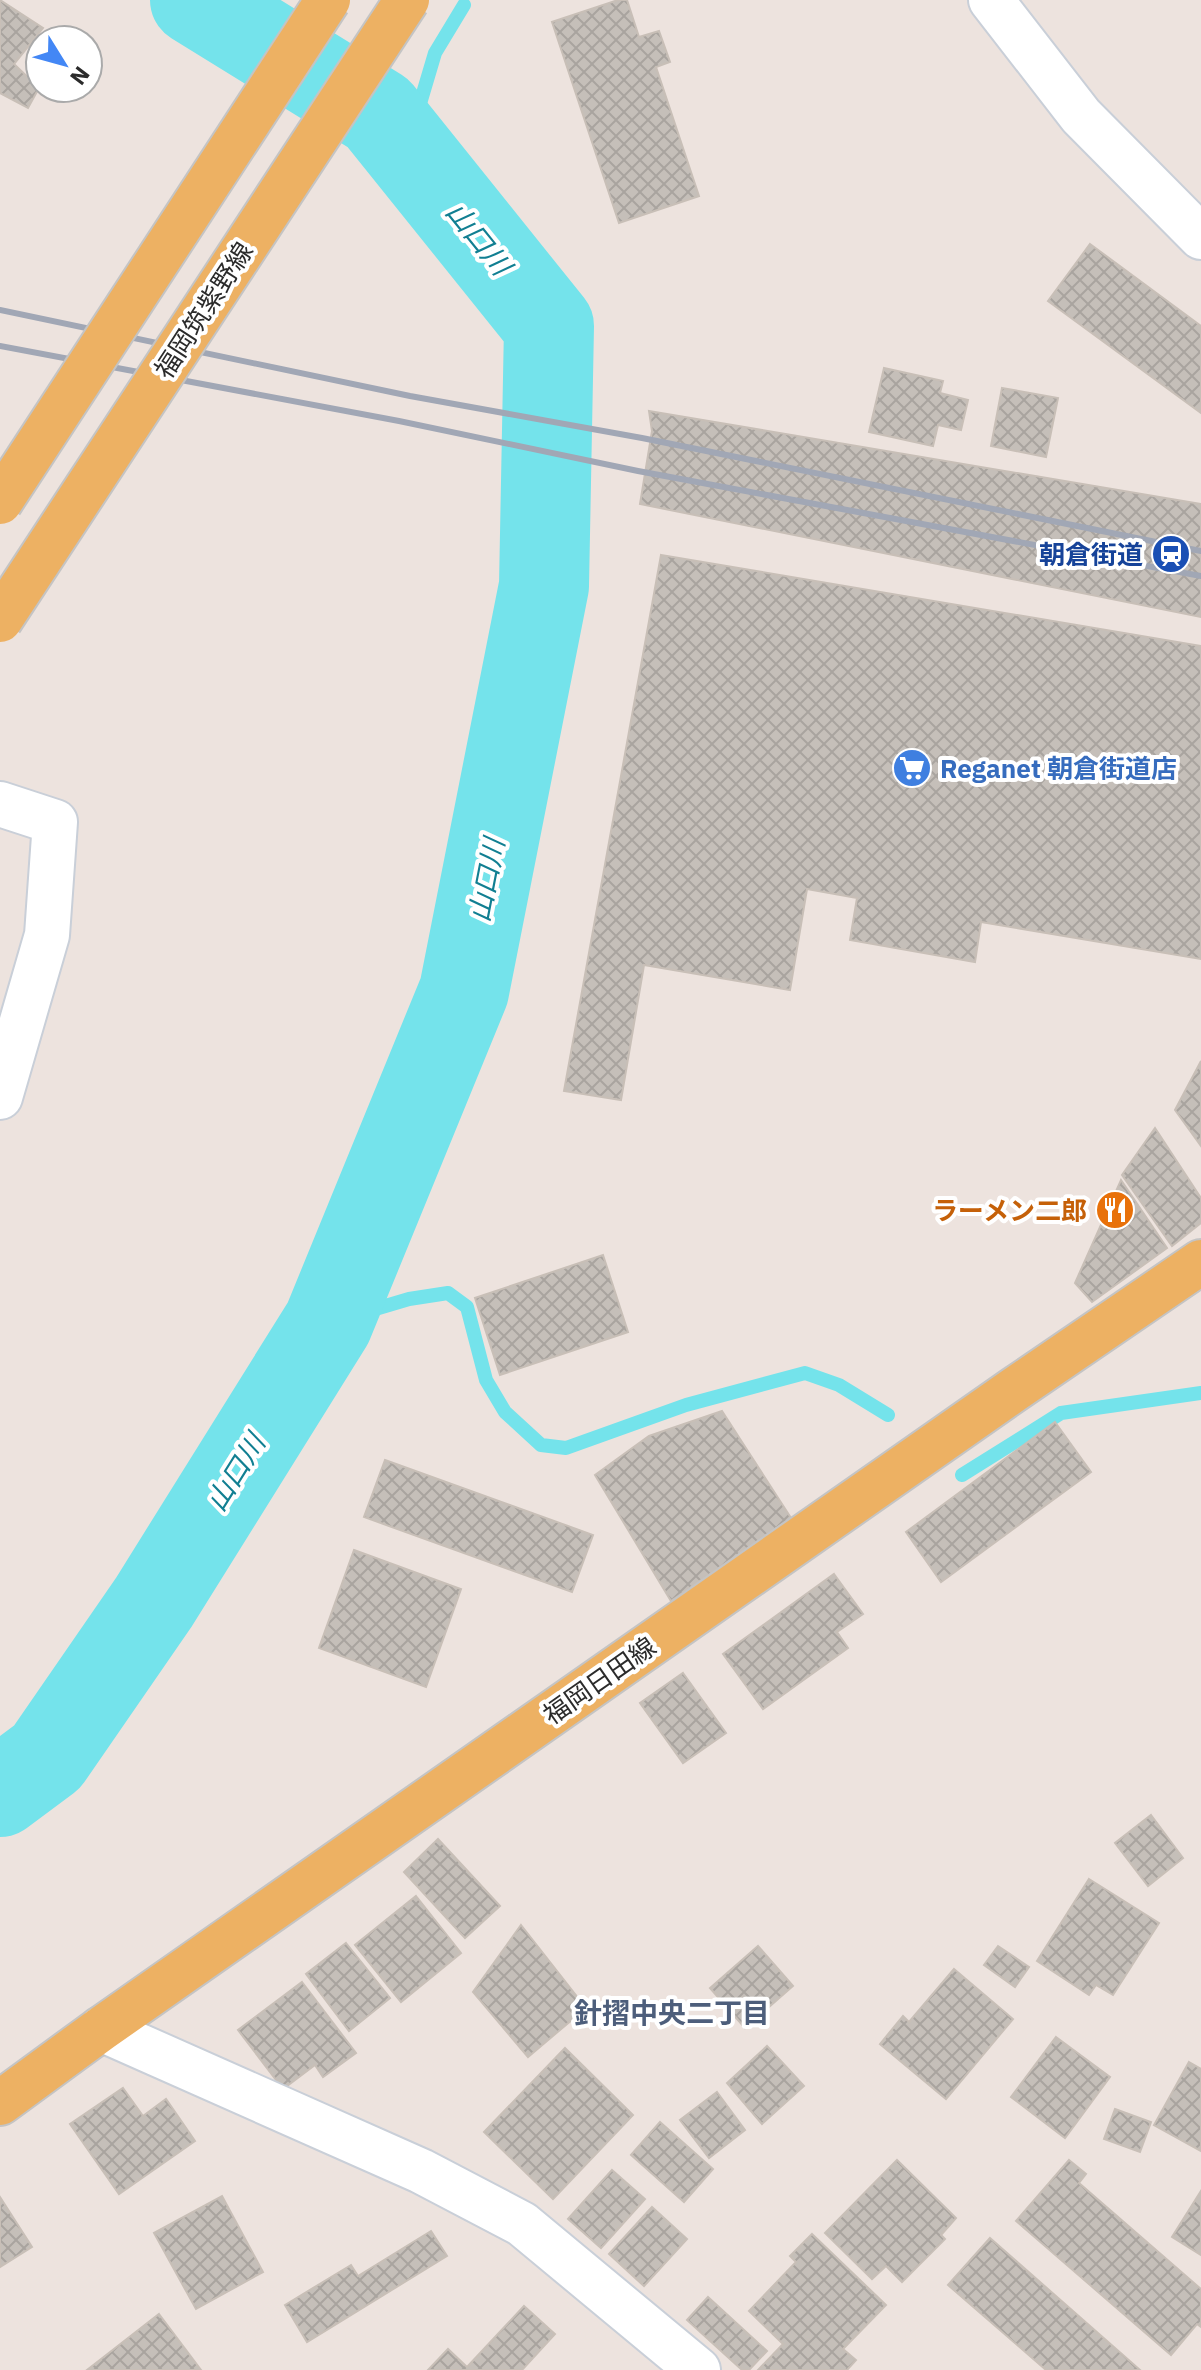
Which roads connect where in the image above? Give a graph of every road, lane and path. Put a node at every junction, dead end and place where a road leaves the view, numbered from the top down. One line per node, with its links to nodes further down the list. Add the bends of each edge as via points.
1 (328, 0): 5 (main road, bridge)
2 (407, 0): 6 (main road, 福岡筑紫野線, bridge)
3 (991, 0): 4 (street, via 1081,116)
4 (1201, 237)
5 (0, 502)
6 (0, 620)
7 (0, 804): 8 (street, via 55,822 47,935)
8 (0, 1097)
9 (1201, 1262): 10 (main road, 福岡日田線)
10 (101, 2029): 11 (main road, 福岡日田線); 12 (street, via 421,2171 522,2224)
11 (0, 2103)
12 (698, 2370)

